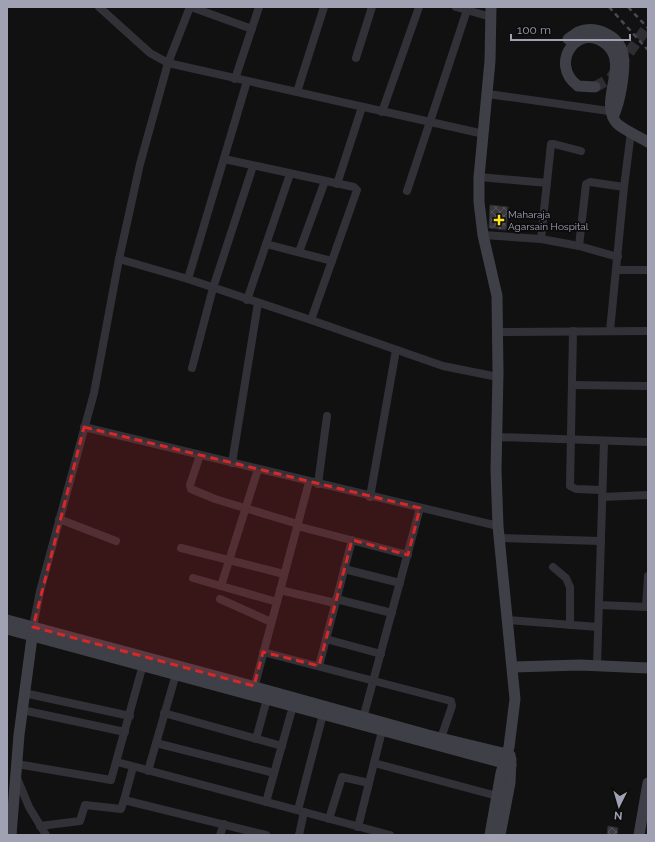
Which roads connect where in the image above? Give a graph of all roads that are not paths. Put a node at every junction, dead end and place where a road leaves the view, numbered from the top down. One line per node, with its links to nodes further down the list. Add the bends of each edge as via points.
1 (99, 7): 12 (street, via 150,54)
2 (190, 7): 10 (street); 12 (street)
3 (259, 7): 10 (street)
4 (324, 7): 16 (street)
5 (372, 7): 11 (street)
6 (419, 7): 19 (street)
7 (456, 7): 8 (street)
8 (468, 9): 9 (street); 21 (street)
9 (491, 12): 17 (street)
10 (252, 29): 13 (street)
11 (356, 58)
12 (168, 64): 13 (street); 41 (street, via 140,164)
13 (235, 78): 14 (street)
14 (247, 81): 16 (street); 26 (street)
15 (594, 90): 20 (street, via 575,91 565,85 558,68 562,47 568,39 586,30 604,32 613,38 623,52 623,66)
16 (297, 92): 18 (street)
17 (488, 94): 20 (street); 23 (street)
18 (362, 107): 19 (street); 32 (street)
19 (382, 112): 21 (street)
20 (613, 114): 22 (street, via 616,122)
21 (430, 122): 23 (street); 34 (street)
22 (631, 132): 24 (street); 33 (street)
23 (484, 134): 29 (street)
24 (648, 142)
25 (581, 151): 31 (street, via 551,144)
26 (224, 159): 27 (street); 45 (street)
27 (254, 166): 28 (street); 46 (street)
28 (290, 174): 30 (street); 37 (street)
29 (479, 177): 31 (street); 35 (street)
30 (324, 181): 32 (street); 39 (street)
31 (547, 183): 36 (street)
32 (337, 184): 42 (street, via 357,190)
33 (624, 188): 38 (street, via 590,182 586,184); 40 (street)
34 (407, 191)
35 (483, 234): 36 (street); 53 (street, via 497,296)
36 (541, 239): 38 (street)
37 (266, 244): 39 (street); 47 (street)
38 (579, 246): 40 (street)
39 (299, 252): 42 (street)
40 (618, 257): 43 (street)
41 (119, 259): 45 (street); 60 (street, via 94,393)
42 (332, 261): 49 (street)
43 (616, 270): 44 (street); 51 (street)
44 (648, 270)
45 (188, 279): 46 (street)
46 (213, 288): 47 (street); 55 (street)
47 (247, 300): 48 (street)
48 (258, 303): 49 (street); 66 (street)
49 (311, 320): 54 (street)
50 (574, 331): 51 (street); 53 (street); 57 (street)
51 (610, 331): 52 (street)
52 (648, 331)
53 (498, 332): 56 (street)
54 (396, 350): 56 (street, via 443,366); 72 (street)
55 (192, 368)
56 (498, 377): 61 (street)
57 (572, 385): 58 (street); 62 (street)
58 (648, 386)
59 (327, 416): 69 (street)
60 (84, 427): 65 (street); 75 (street)
61 (496, 437): 62 (street); 77 (street)
62 (570, 440): 63 (street); 70 (street, via 570,486)
63 (604, 442): 64 (street); 70 (street)
64 (648, 442)
65 (200, 455): 66 (street); 73 (street, via 191,489)
66 (232, 463): 67 (street)
67 (258, 469): 68 (street); 73 (street)
68 (309, 482): 69 (street); 76 (street)
69 (318, 484): 72 (street)
70 (602, 494): 71 (street); 81 (street)
71 (648, 495)
72 (370, 497): 74 (street)
73 (245, 508): 76 (street); 84 (street)
74 (420, 508): 77 (street); 83 (street)
75 (59, 519): 80 (street); 105 (street)
76 (297, 525): 79 (street); 87 (street)
77 (498, 526): 78 (street)
78 (499, 538): 81 (street); 100 (street)
79 (352, 540): 83 (street); 86 (street)
80 (116, 541)
81 (601, 541): 96 (street)
82 (181, 548): 84 (street)
83 (408, 555): 90 (street)
84 (229, 560): 87 (street); 91 (street)
85 (553, 567): 102 (street, via 566,578 570,586)
86 (344, 569): 90 (street); 94 (street)
87 (284, 574): 92 (street)
88 (648, 576): 97 (street)
89 (193, 578): 91 (street)
90 (400, 583): 98 (street)
91 (221, 586): 95 (street)
92 (280, 590): 94 (street); 95 (street)
93 (220, 599): 101 (street)
94 (336, 601): 98 (street); 106 (street)
95 (277, 602): 101 (street)
96 (599, 605): 97 (street); 103 (street)
97 (647, 607)
98 (392, 613): 108 (street)
99 (7, 620): 105 (street)
100 (508, 620): 102 (street); 112 (street)
101 (271, 622): 107 (street)
102 (570, 625): 103 (street)
103 (598, 627): 111 (street)
104 (7, 629): 105 (street)
105 (32, 631): 109 (street); 117 (street)
106 (326, 639): 108 (street); 110 (street)
107 (263, 652): 110 (street); 116 (street)
108 (380, 654): 115 (street)
109 (144, 661): 114 (street); 116 (street); 123 (street)
110 (319, 666): 115 (street)
111 (597, 666): 112 (street); 113 (street)
112 (513, 667): 131 (street, via 515,699)
113 (648, 668)
114 (176, 674): 116 (street); 121 (street)
115 (373, 681): 124 (street); 128 (street, via 451,701 452,706)
116 (253, 690): 118 (street); 124 (street)
117 (24, 693): 120 (street); 123 (street)
118 (267, 699): 119 (street); 127 (street)
119 (293, 706): 122 (street); 130 (street)
120 (22, 710): 126 (street); 135 (street)
121 (164, 713): 127 (street); 129 (street)
122 (323, 714): 124 (street); 143 (street)
123 (130, 716): 126 (street)
124 (362, 721): 125 (street); 128 (street)
125 (382, 731): 131 (street); 133 (street)
126 (125, 732): 132 (street)
127 (256, 738): 130 (street)
128 (441, 738): 131 (street)
129 (156, 742): 136 (street); 137 (street)
130 (282, 746): 137 (street)
131 (508, 757): 140 (street); 156 (street, via 510,783)
132 (117, 762): 134 (street); 135 (street, via 110,781)
133 (374, 763): 138 (street); 140 (street)
134 (133, 766): 136 (street); 141 (street)
135 (16, 770): 145 (street); 147 (street, via 29,807)
136 (148, 771): 142 (street)
137 (274, 773): 142 (street)
138 (369, 783): 144 (street, via 342,777); 148 (street)
139 (648, 783): 157 (street)
140 (497, 796): 155 (street)
141 (124, 800): 146 (street); 147 (street, via 121,809 85,805 80,821)
142 (266, 802): 143 (street)
143 (301, 811): 144 (street); 154 (street)
144 (329, 819): 148 (street)
145 (9, 823): 150 (street)
146 (224, 824): 152 (street); 153 (street)
147 (40, 826): 151 (street)
148 (358, 826): 149 (street)
149 (384, 834)
150 (11, 835)
151 (46, 835)
152 (220, 835)
153 (266, 835)
154 (299, 835)
155 (490, 835)
156 (500, 835)
157 (639, 835)

